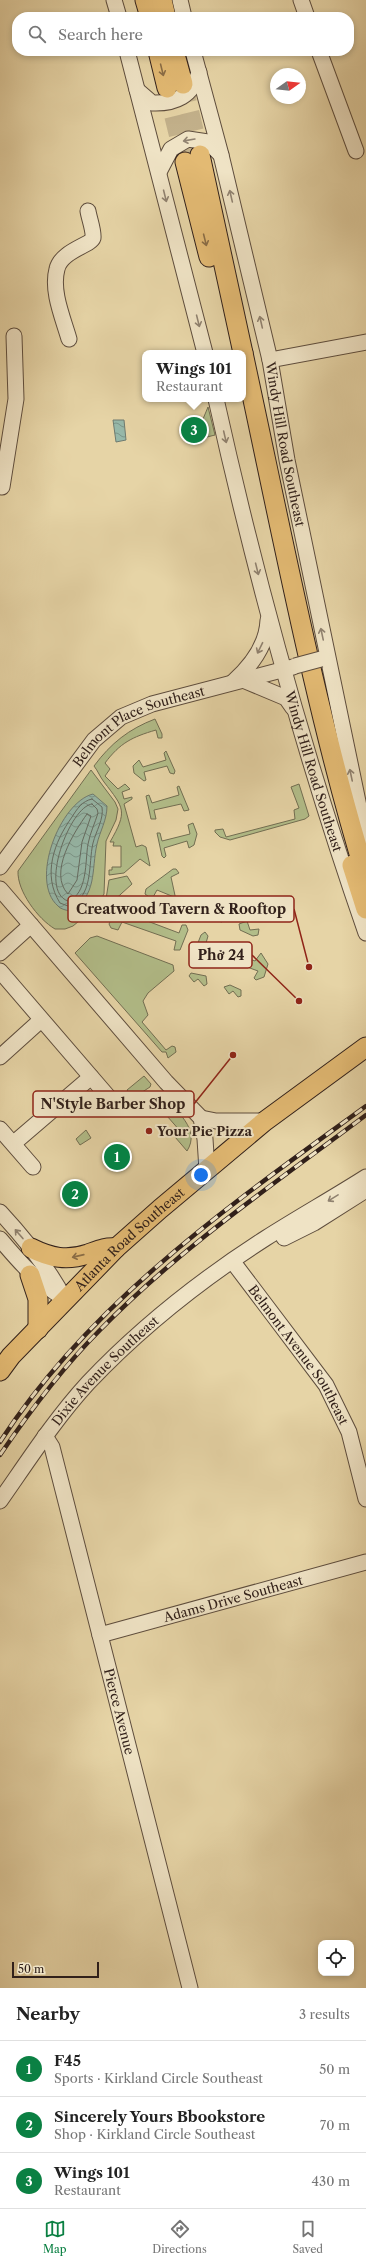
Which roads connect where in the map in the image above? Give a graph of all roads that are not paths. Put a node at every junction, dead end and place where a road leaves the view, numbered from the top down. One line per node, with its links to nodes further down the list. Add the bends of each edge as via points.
1 (114, 0): 6 (street)
2 (145, 0): 7 (main road)
3 (162, 0): 8 (main road)
4 (180, 0): 9 (street)
5 (301, 0): 10 (street)
6 (117, 12)
7 (149, 12)
8 (165, 12)
9 (183, 12)
10 (305, 12)
11 (128, 56): 17 (street)
12 (160, 56): 13 (main road, one-way to 13, via 175,86)
13 (174, 56)
14 (194, 56): 16 (street, Windy Hill Road Southeast)
15 (321, 56): 18 (street)
16 (199, 72): 17 (street, via 190,91 171,103 152,103); 19 (street, Windy Hill Road Southeast)
17 (137, 90): 20 (street)
18 (356, 151)
19 (221, 155): 20 (street, one-way to 20, via 208,142 188,139 171,149); 28 (street, Windy Hill Road Southeast, one-way to 19)
20 (159, 172): 25 (street, one-way to 25)
21 (88, 211): 23 (street, via 92,238 90,243 70,252 56,271 58,299)
22 (14, 336): 32 (street, via 16,399)
23 (69, 339)
24 (366, 342): 28 (street)
25 (205, 350)
26 (232, 350): 27 (main road, Windy Hill Road Southeast, one-way to 26, via 193,158)
27 (242, 350)
28 (270, 360): 34 (street, Windy Hill Road Southeast, one-way to 28)
29 (246, 367): 40 (main road, Windy Hill Road Southeast, via 319,703 342,798)
30 (217, 402): 33 (street, Windy Hill Road Southeast, one-way to 33)
31 (244, 402): 42 (main road, Windy Hill Road Southeast, via 333,804)
32 (2, 487)
33 (268, 611): 35 (street, Windy Hill Road Southeast); 36 (street, one-way to 36, via 267,634 246,671)
34 (324, 658): 35 (street, Belmont Place Southeast, bridge); 38 (street, Windy Hill Road Southeast, one-way to 34)
35 (289, 668): 36 (street, Belmont Place Southeast); 37 (street, Windy Hill Road Southeast)
36 (237, 681): 37 (street, via 286,698); 39 (street, Belmont Place Southeast, via 141,708 121,717 94,740)
37 (296, 711): 44 (street, Windy Hill Road Southeast, via 332,834)
38 (366, 840)
39 (0, 867)
40 (366, 878)
41 (0, 890): 43 (street)
42 (366, 909)
43 (31, 925): 45 (street); 54 (street, via 166,1082)
44 (366, 932)
45 (0, 953)
46 (0, 971): 47 (street)
47 (41, 1020): 49 (street); 52 (street)
48 (366, 1047): 51 (main road, Atlanta Road Southeast)
49 (0, 1057)
50 (366, 1060): 51 (main road)
51 (347, 1062): 55 (main road, Atlanta Road Southeast)
52 (91, 1076): 53 (street); 57 (street)
53 (111, 1100)
54 (201, 1118): 55 (street, via 216,1121); 59 (street)
55 (265, 1121): 59 (main road, Atlanta Road Southeast)
56 (0, 1130): 57 (street)
57 (14, 1143): 58 (street)
58 (33, 1168)
59 (207, 1170): 65 (main road, Atlanta Road Southeast)
60 (366, 1177): 66 (street, Dixie Avenue Southeast, one-way to 66, via 265,1239)
61 (366, 1190): 66 (street, Dixie Avenue Southeast, via 314,1223)
62 (0, 1212): 64 (street, one-way to 62)
63 (0, 1239): 67 (street)
64 (31, 1248): 65 (main road, one-way to 64, via 104,1247 68,1258 49,1256); 68 (street, via 54,1277)
65 (116, 1248): 68 (main road, Atlanta Road Southeast)
66 (233, 1262): 71 (street, Dixie Avenue Southeast, via 192,1290 147,1327 88,1383); 72 (street, Belmont Avenue Southeast, via 301,1350 329,1391 349,1432)
67 (30, 1274): 68 (street); 69 (main road, via 38,1299)
68 (65, 1300): 69 (main road, Atlanta Road Southeast)
69 (38, 1328): 70 (main road, Atlanta Road Southeast)
70 (0, 1371)
71 (45, 1436): 73 (street, Dixie Avenue Southeast); 75 (street, Pierce Avenue, via 52,1447)
72 (366, 1499)
73 (0, 1501)
74 (366, 1562): 75 (street, Adams Drive Southeast)
75 (100, 1635): 76 (street, Pierce Avenue)
76 (190, 1988)

